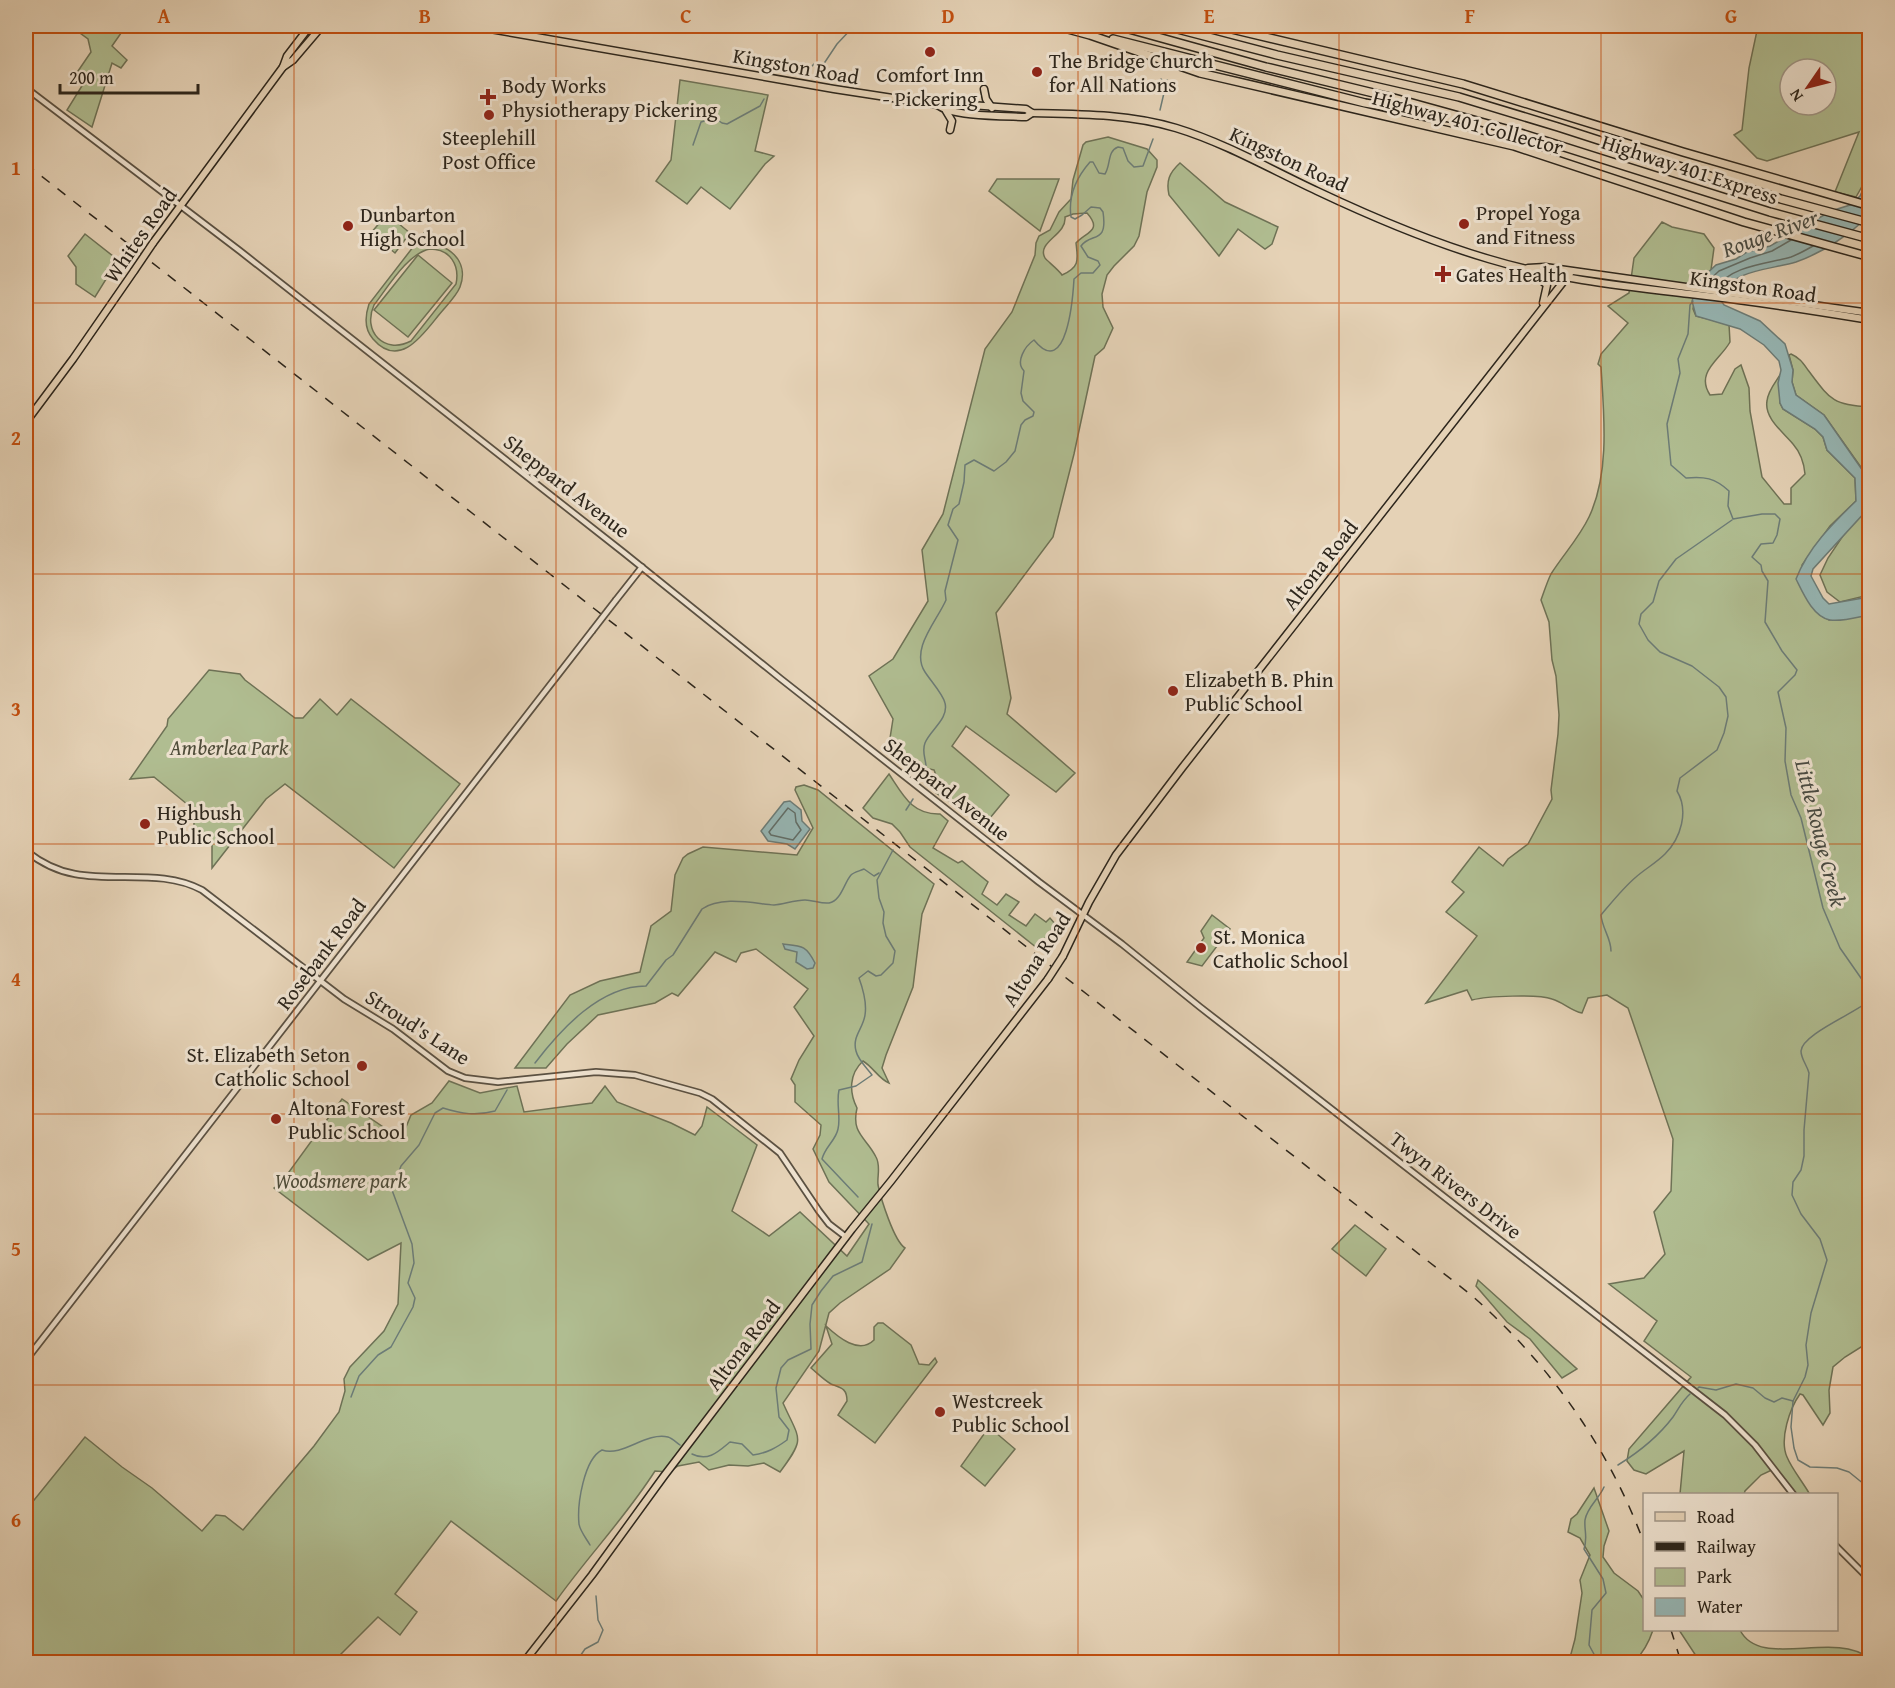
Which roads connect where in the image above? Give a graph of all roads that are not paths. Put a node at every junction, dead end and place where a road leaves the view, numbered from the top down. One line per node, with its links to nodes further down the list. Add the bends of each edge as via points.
1 (310, 26): 9 (main road, Whites Road)
2 (322, 26): 9 (main road, Whites Road)
3 (472, 26): 12 (main road, Kingston Road)
4 (1057, 26): 8 (highway, Highway 401 Collector)
5 (1118, 26): 16 (highway, Highway 401 Express)
6 (1166, 26): 20 (highway, Highway 401 Express, via 1459,98)
7 (1220, 26): 19 (highway, Highway 401 Collector, via 1463,84)
8 (1090, 34): 16 (highway, via 1365,103); 22 (highway, Highway 401 Collector, via 1200,73 1514,146 1744,222)
9 (284, 67): 18 (main road, Whites Road)
10 (26, 88): 18 (street, Sheppard Avenue)
11 (984, 89): 13 (main road)
12 (938, 105): 13 (main road, Kingston Road); 14 (main road, Kingston Road)
13 (993, 108): 15 (main road, Kingston Road, via 1026,109)
14 (946, 110): 15 (main road, Kingston Road, via 1026,117); 17 (main road, via 952,121)
15 (1032, 113): 23 (main road, Kingston Road, via 1121,117 1176,128 1218,143 1378,217 1477,255)
16 (1476, 122): 21 (highway, Highway 401 Express)
17 (950, 130)
18 (180, 206): 31 (main road, Whites Road, bridge); 32 (street, Sheppard Avenue)
19 (1869, 206)
20 (1869, 223)
21 (1869, 239)
22 (1869, 257)
23 (1525, 268): 24 (main road, Kingston Road); 25 (main road, Kingston Road); 28 (main road, via 1547,285)
24 (1571, 272): 25 (main road, Altona Road); 26 (main road, Kingston Road)
25 (1565, 278): 26 (main road, Kingston Road); 28 (main road, Altona Road)
26 (1640, 285): 27 (main road, Kingston Road)
27 (1796, 305): 29 (main road, Kingston Road); 30 (main road, Kingston Road)
28 (1540, 309): 34 (main road, Altona Road, via 1116,855)
29 (1869, 313)
30 (1869, 320)
31 (26, 422)
32 (642, 567): 34 (street, Sheppard Avenue); 35 (street, Rosebank Road, bridge)
33 (26, 851): 35 (street, Stroud's Lane, via 50,866 75,874 188,882)
34 (1084, 915): 36 (main road, Altona Road, bridge, via 1048,979); 38 (street, Twyn Rivers Drive, via 1725,1415 1755,1444)
35 (321, 981): 36 (street, Stroud's Lane, via 448,1071 465,1078 498,1082 611,1072 700,1093 780,1153 829,1224); 37 (street, Rosebank Road)
36 (846, 1237): 41 (main road, Altona Road)
37 (26, 1360)
38 (1792, 1493)
39 (1838, 1548): 40 (street)
40 (1869, 1580)
41 (524, 1662)

